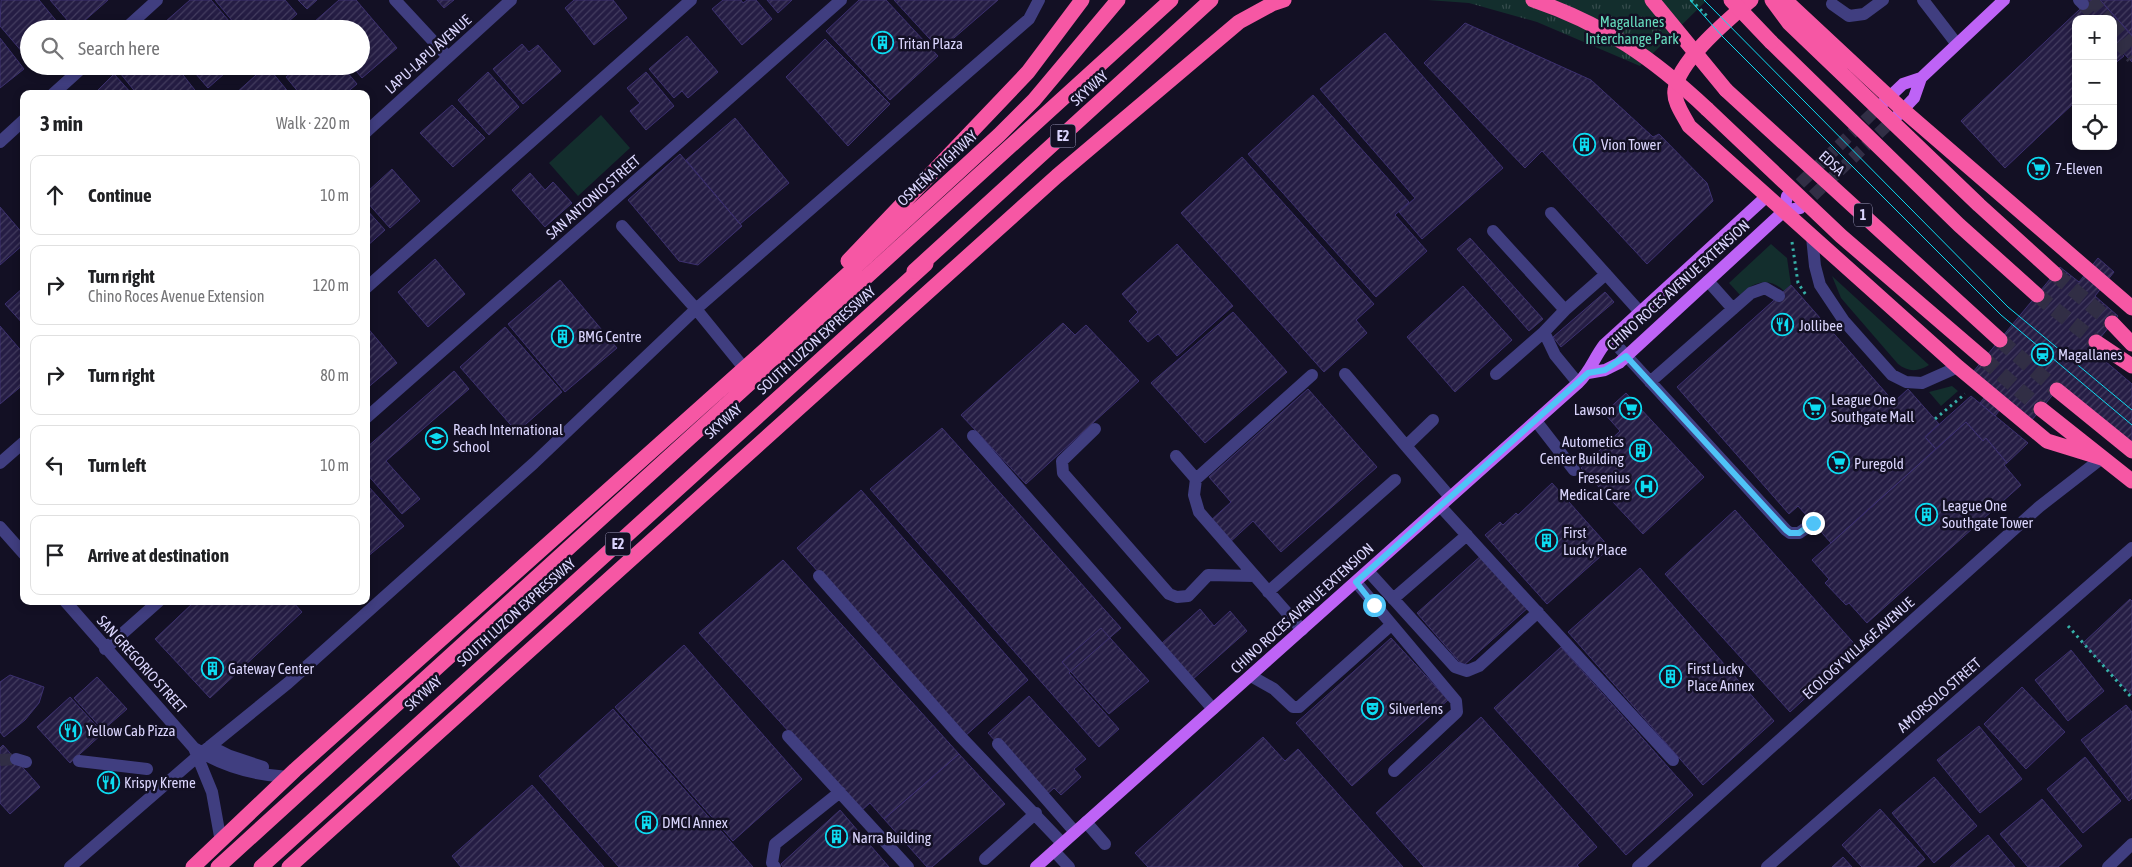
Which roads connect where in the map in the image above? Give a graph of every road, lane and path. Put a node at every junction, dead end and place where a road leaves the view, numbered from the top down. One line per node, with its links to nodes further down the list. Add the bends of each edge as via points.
1 (157, 0): 26 (street)
2 (395, 0): 30 (street)
3 (511, 0): 30 (street, LAPU-LAPU AVENUE)
4 (691, 0): 51 (street)
5 (840, 0): 82 (street, SAN ANTONIO STREET)
6 (1039, 0): 56 (street, via 1029,19)
7 (1082, 0): 66 (highway, via 1028,72)
8 (1118, 0): 66 (highway, OSMEÑA HIGHWAY, via 1034,100 999,135)
9 (1171, 0): 141 (highway, SKYWAY / E2)
10 (1205, 0): 27 (highway)
11 (1212, 0): 142 (highway, SKYWAY / E2, bridge)
12 (1219, 0): 27 (main road)
13 (1284, 0): 143 (highway, via 1239,22 1056,176)
14 (1533, 0): 68 (highway, bridge, via 1585,20 1638,50 1663,69 1840,236)
15 (1652, 0): 63 (highway, EDSA / 1, bridge, via 1726,90)
16 (1691, 0): 28 (path)
17 (1727, 0): 25 (street)
18 (1751, 0): 25 (highway)
19 (1772, 0): 49 (highway, via 1789,23)
20 (1785, 0): 34 (highway)
21 (1883, 0): 24 (street, via 1864,14 1848,16)
22 (1923, 0): 29 (street)
23 (2004, 0): 29 (main road)
24 (1832, 4)
25 (1734, 6): 28 (highway); 52 (highway, bridge, via 1959,225)
26 (135, 20)
27 (1195, 21): 142 (highway, SOUTH LUZON EXPRESSWAY / E2)
28 (1719, 28): 39 (highway, via 1683,70 1675,91 1679,108 1689,126)
29 (1956, 44): 32 (main road)
30 (448, 57): 37 (street, LAPU-LAPU AVENUE)
31 (74, 75): 33 (street)
32 (1921, 78): 34 (main road, via 1903,84); 35 (main road, via 1914,98)
33 (57, 90)
34 (1887, 100): 35 (highway)
35 (1900, 113): 55 (highway)
36 (20, 124): 38 (street)
37 (370, 128)
38 (0, 142)
39 (1767, 196): 42 (highway); 59 (main road, CHINO ROCES AVENUE EXTENSION)
40 (1787, 196): 42 (main road)
41 (1800, 208): 42 (main road)
42 (1784, 211): 47 (highway); 50 (main road, CHINO ROCES AVENUE EXTENSION)
43 (1551, 213): 48 (street)
44 (622, 226): 56 (street)
45 (1493, 231): 58 (street)
46 (1791, 233): 54 (path, via 1798,283)
47 (1812, 237): 70 (highway); 70 (street, via 1820,285 1844,321 1892,376 1906,382 1922,383)
48 (1606, 274): 58 (street); 59 (street)
49 (2055, 274)
50 (1708, 281): 57 (street); 67 (main road, CHINO ROCES AVENUE EXTENSION)
51 (370, 284)
52 (2037, 295)
53 (1779, 296): 57 (street, via 1770,290 1758,289)
54 (1806, 296)
55 (2132, 308)
56 (696, 309): 71 (street); 124 (street, via 424,562 288,683)
57 (1733, 309): 77 (street)
58 (1565, 310): 61 (street)
59 (1640, 312): 62 (main road, CHINO ROCES AVENUE EXTENSION)
60 (2112, 323): 65 (highway)
61 (1544, 332): 75 (street); 78 (street, via 1555,355)
62 (1610, 338): 67 (street); 72 (main road, CHINO ROCES AVENUE EXTENSION, via 1594,358)
63 (2000, 340)
64 (2096, 342): 69 (highway); 73 (street)
65 (2132, 344)
66 (766, 348): 71 (highway, SOUTH LUZON EXPRESSWAY)
67 (1626, 356): 72 (main road, CHINO ROCES AVENUE EXTENSION, via 1605,370); 77 (street)
68 (1984, 359)
69 (2132, 366)
70 (1958, 367): 93 (highway, via 2047,441)
71 (744, 368): 129 (highway, SOUTH LUZON EXPRESSWAY)
72 (1588, 373): 78 (main road, CHINO ROCES AVENUE EXTENSION)
73 (2132, 373)
74 (1345, 374): 89 (street)
75 (1496, 374)
76 (1312, 375): 96 (street)
77 (1650, 382): 101 (street, via 1786,530 1799,533)
78 (1578, 383): 85 (main road, CHINO ROCES AVENUE EXTENSION)
79 (1969, 390): 83 (path)
80 (2057, 390): 90 (street); 91 (highway)
81 (2041, 409): 93 (highway)
82 (370, 414)
83 (1934, 419)
84 (1433, 420): 89 (street)
85 (1536, 421): 95 (street); 99 (main road, CHINO ROCES AVENUE EXTENSION)
86 (1095, 429): 108 (street, via 1062,460 1063,472 1168,594 1188,596 1208,575)
87 (973, 436): 121 (street)
88 (20, 446): 94 (street)
89 (1406, 446): 99 (street)
90 (2132, 447)
91 (2132, 451)
92 (1176, 456): 96 (street)
93 (2102, 458): 98 (highway); 148 (street, ECOLOGY VILLAGE AVENUE, via 2050,498)
94 (0, 463)
95 (1574, 470)
96 (1196, 479): 108 (street, via 1194,495 1199,512)
97 (1395, 480): 110 (street)
98 (2132, 481)
99 (1450, 497): 100 (main road, CHINO ROCES AVENUE EXTENSION)
100 (1440, 506): 103 (street); 106 (main road, CHINO ROCES AVENUE EXTENSION)
101 (1813, 523)
102 (0, 526): 105 (street)
103 (1469, 538): 111 (street); 114 (street)
104 (2132, 548): 115 (street, AMORSOLO STREET)
105 (20, 549)
106 (1368, 571): 109 (main road, CHINO ROCES AVENUE EXTENSION); 111 (street)
107 (819, 576): 131 (street, via 960,736)
108 (1255, 576): 110 (street)
109 (1356, 582): 116 (street); 117 (main road, CHINO ROCES AVENUE EXTENSION)
110 (1268, 592): 117 (street)
111 (1393, 599): 114 (street, via 1455,667 1466,671 1479,666)
112 (68, 605): 118 (street, SAN GREGORIO STREET)
113 (155, 605): 118 (street)
114 (1538, 612): 125 (street)
115 (2057, 614): 120 (path); 149 (street, AMORSOLO STREET)
116 (1391, 625): 119 (street, via 1299,707); 128 (street, via 1449,690 1456,701 1457,712)
117 (1302, 630): 119 (main road, CHINO ROCES AVENUE EXTENSION)
118 (106, 649): 124 (street, SAN GREGORIO STREET)
119 (1251, 676): 121 (main road, CHINO ROCES AVENUE EXTENSION)
120 (2132, 698)
121 (1213, 709): 132 (main road, CHINO ROCES AVENUE EXTENSION)
122 (788, 736): 130 (street)
123 (998, 744): 133 (street)
124 (201, 751): 129 (street); 134 (street, SAN GREGORIO STREET); 139 (street)
125 (1673, 760)
126 (79, 761): 127 (street)
127 (147, 769)
128 (1394, 771)
129 (292, 773): 134 (highway, SOUTH LUZON EXPRESSWAY)
130 (840, 792): 144 (street, via 775,844 772,863); 145 (street)
131 (1036, 813): 137 (street); 138 (street)
132 (1086, 822): 133 (main road, CHINO ROCES AVENUE EXTENSION); 135 (street)
133 (1075, 832): 137 (main road, CHINO ROCES AVENUE EXTENSION)
134 (221, 842): 140 (highway, SOUTH LUZON EXPRESSWAY)
135 (1105, 844)
136 (2132, 844): 150 (street)
137 (1058, 847): 146 (main road, CHINO ROCES AVENUE EXTENSION); 147 (street)
138 (984, 858)
139 (70, 867)
140 (193, 867)
141 (218, 867)
142 (259, 867)
143 (289, 867)
144 (775, 867)
145 (908, 867)
146 (1036, 867)
147 (1069, 867)
148 (1638, 867)
149 (1767, 867)
150 (2108, 867)

